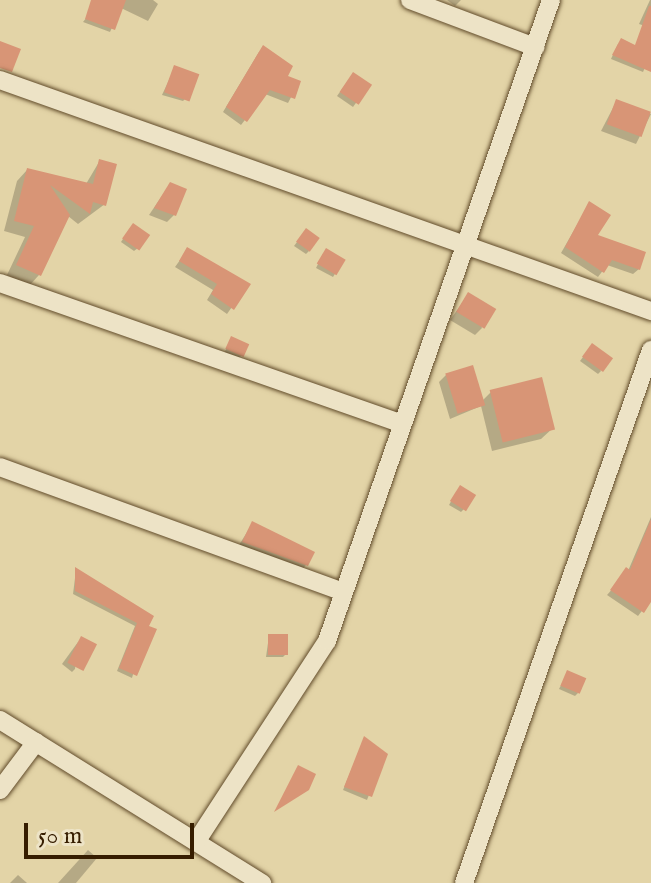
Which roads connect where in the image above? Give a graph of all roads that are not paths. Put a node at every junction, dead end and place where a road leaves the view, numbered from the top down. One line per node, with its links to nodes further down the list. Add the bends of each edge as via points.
1 (410, 0): 3 (street)
2 (551, 0): 3 (street)
3 (535, 47): 5 (street)
4 (0, 80): 5 (street)
5 (465, 245): 7 (street); 9 (street)
6 (0, 283): 9 (street)
7 (651, 311)
8 (651, 350): 17 (street)
9 (402, 424): 11 (street)
10 (0, 467): 11 (street)
11 (343, 592): 15 (street, via 327,641)
12 (0, 720): 13 (street)
13 (36, 742): 14 (street); 15 (street)
14 (0, 790)
15 (196, 842): 16 (street)
16 (262, 883)
17 (464, 883)

